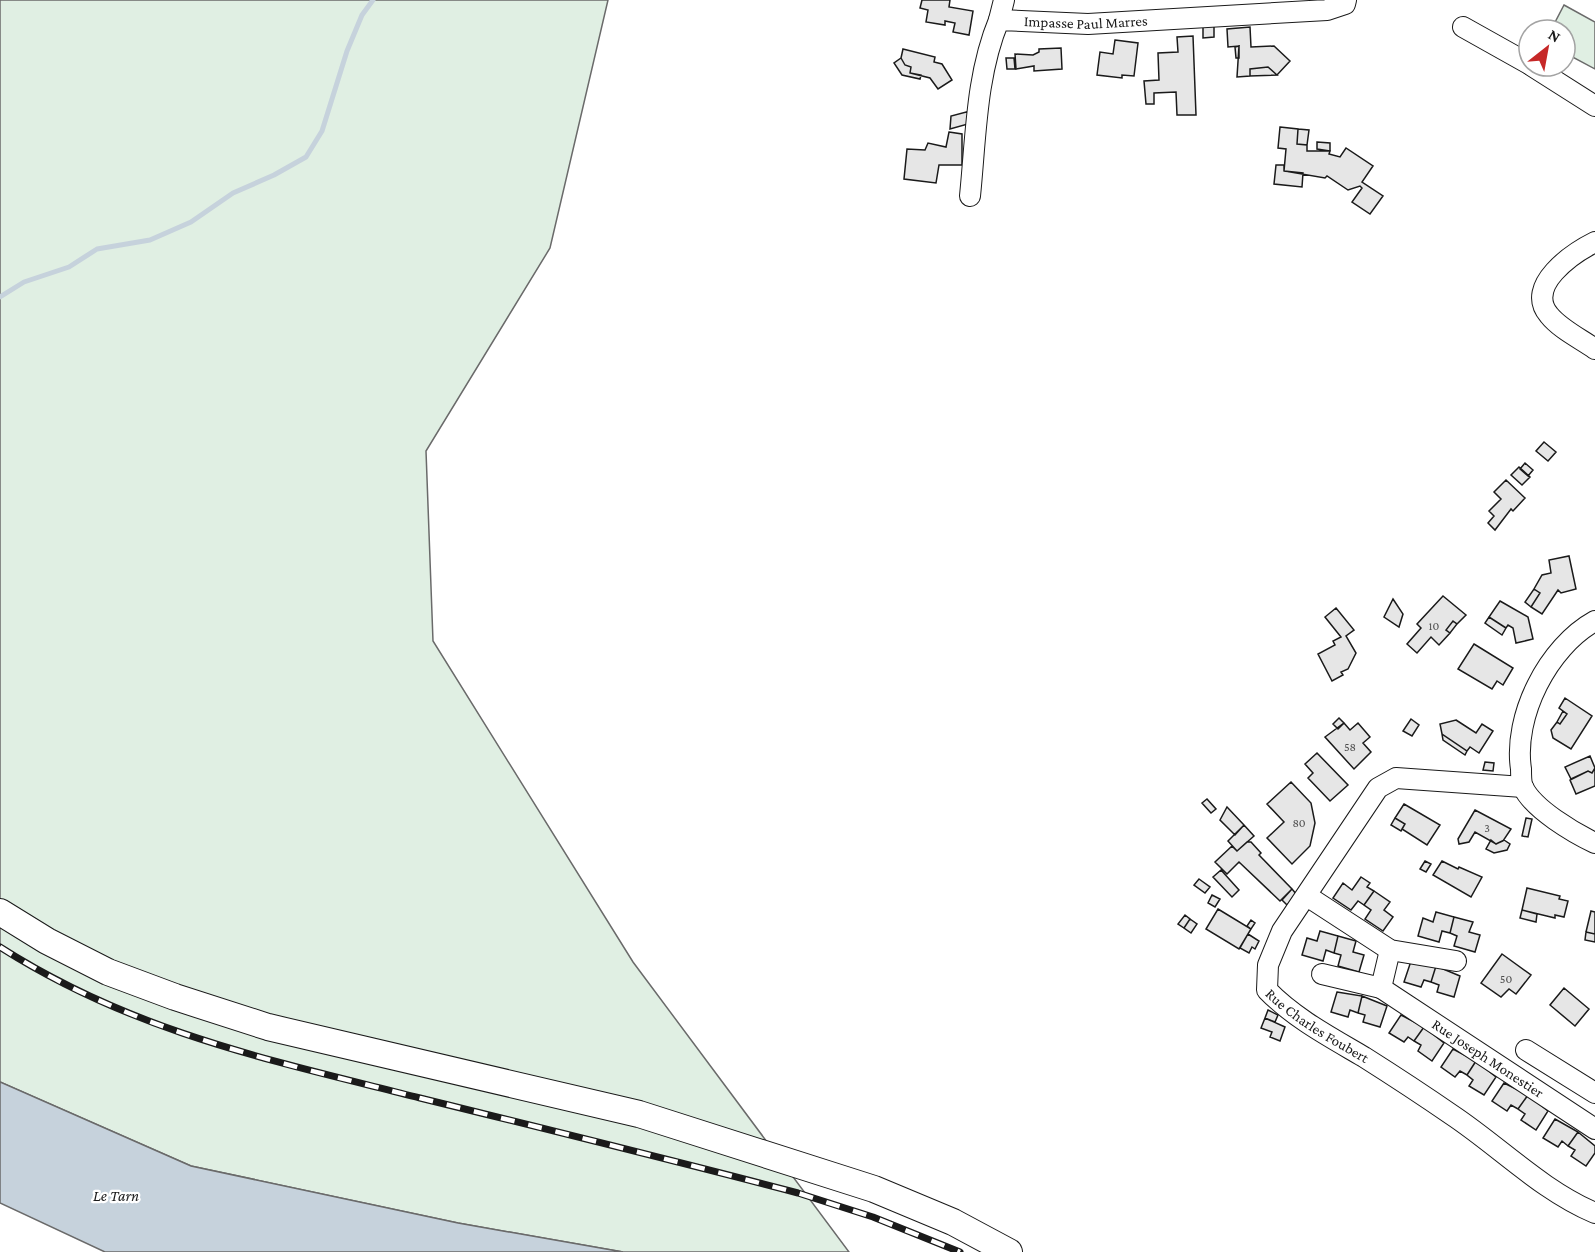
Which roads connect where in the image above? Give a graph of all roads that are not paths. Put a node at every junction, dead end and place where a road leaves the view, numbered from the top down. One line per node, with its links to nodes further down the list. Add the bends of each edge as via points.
1 (1004, 0): 3 (street)
2 (1346, 0): 3 (street, Impasse Paul Marres, via 1345,4 1327,10 1088,24)
3 (999, 20): 8 (street, via 983,72)
4 (1463, 27): 5 (street)
5 (1517, 57)
6 (1551, 78): 7 (street)
7 (1595, 106)
8 (970, 196)
9 (1588, 245): 10 (street, via 1550,277 1542,303 1549,316)
10 (1595, 349)
11 (1595, 621): 12 (street, via 1562,648 1528,702 1519,757)
12 (1523, 787): 13 (street, via 1569,830); 14 (street, Rue Charles Foubert, via 1396,778 1378,788)
13 (1595, 843)
14 (1307, 896): 16 (street); 23 (street, Rue Charles Foubert, via 1282,931 1268,965 1267,990 1313,1026 1455,1116 1540,1182)
15 (0, 912): 24 (main road, via 108,972 175,997 268,1027 661,1121 874,1189 953,1222)
16 (1390, 950): 17 (street); 19 (street)
17 (1456, 961)
18 (1322, 974): 19 (street, Rue Joseph Monestier)
19 (1381, 988): 22 (street, Rue Joseph Monestier)
20 (1526, 1050): 21 (street)
21 (1595, 1093)
22 (1595, 1129)
23 (1595, 1213)
24 (1009, 1252)

